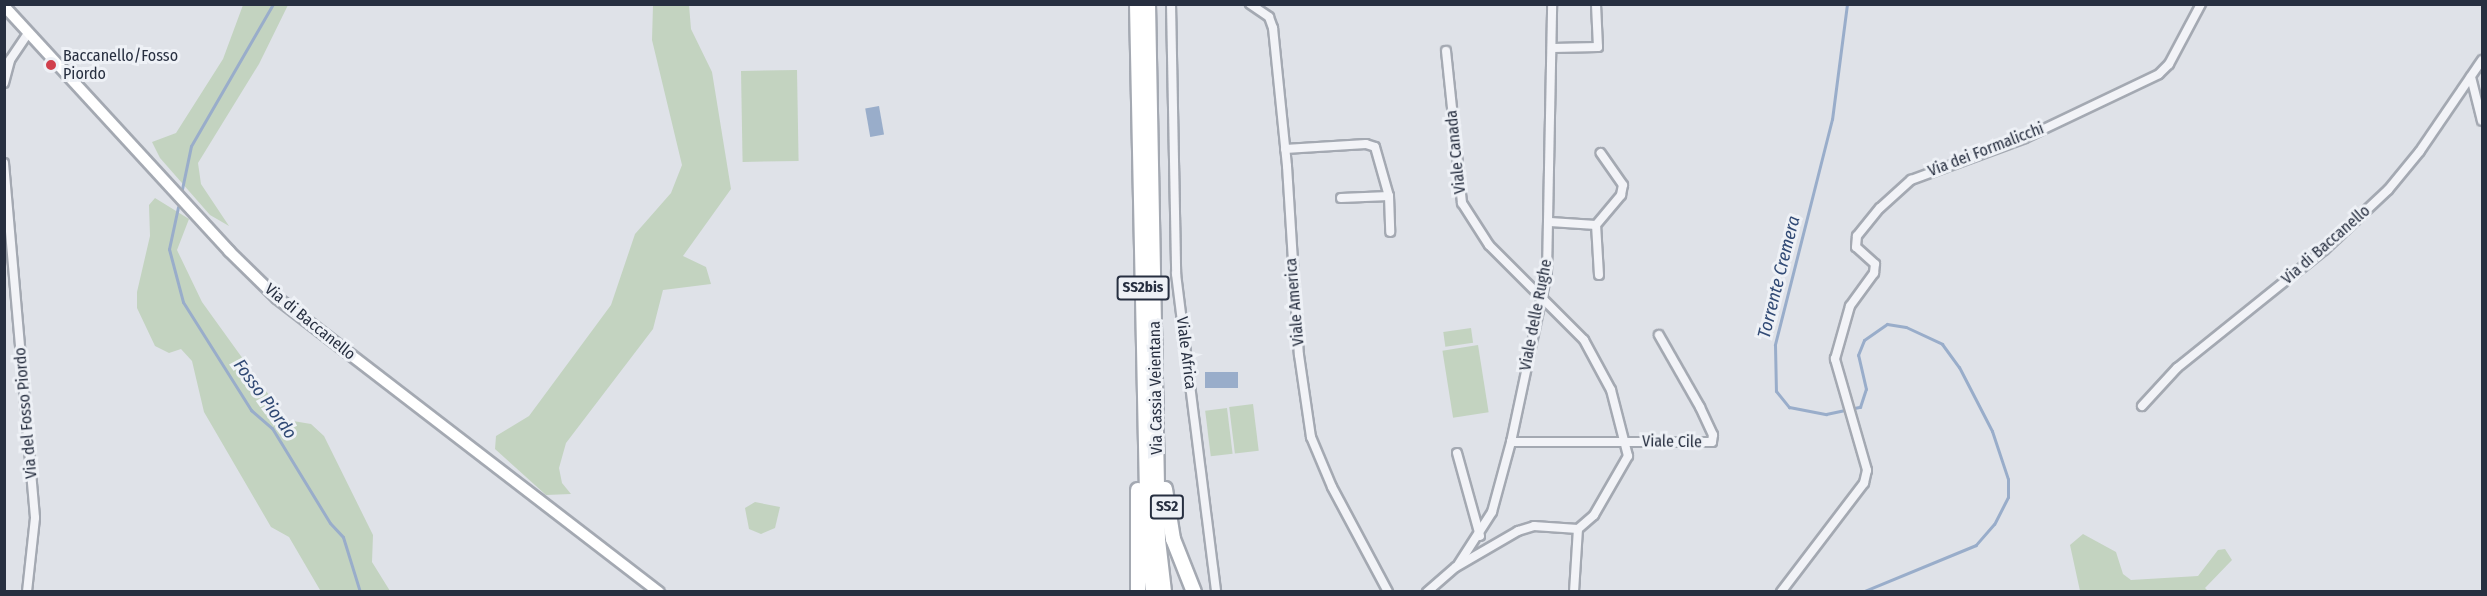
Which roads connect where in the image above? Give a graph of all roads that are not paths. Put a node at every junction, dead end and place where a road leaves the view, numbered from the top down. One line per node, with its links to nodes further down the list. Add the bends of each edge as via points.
1 (1137, 4): 27 (highway, Via Cassia Veientana / SS2bis)
2 (1148, 4): 27 (highway, Via Cassia Veientana / SS2bis)
3 (1171, 4): 42 (street, Viale Africa, via 1176,274)
4 (1250, 4): 16 (street, Viale America, via 1269,17 1273,28)
5 (1552, 4): 10 (street, Viale delle Rughe)
6 (1596, 4): 10 (street, via 1598,47)
7 (2201, 4): 46 (street, Via dei Formalicchi, via 2160,74 2025,138 1911,180 1857,236 1856,247 1875,264 1874,273 1850,306 1835,359 1867,470 1864,483)
8 (4, 6): 9 (street, Via di Baccanello)
9 (28, 33): 14 (street, via 10,60); 38 (street, Via di Baccanello, via 229,251 278,298)
10 (1553, 48): 21 (street, Viale delle Rughe)
11 (1446, 51): 25 (street, Viale Canada, via 1462,203 1489,245)
12 (2482, 60): 13 (street, Via di Baccanello)
13 (2471, 77): 15 (street); 28 (street, Via di Baccanello, via 2388,190 2324,250 2177,368)
14 (4, 83)
15 (2482, 121)
16 (1285, 149): 19 (street, via 1372,145 1380,157); 43 (street, Viale America, via 1298,343 1311,437 1332,488)
17 (1601, 153): 22 (street, via 1623,185 1621,195)
18 (4, 163): 37 (street, Via del Fosso Piordo, via 35,518)
19 (1389, 196): 20 (street); 23 (street)
20 (1341, 198)
21 (1550, 222): 22 (street); 25 (street, Viale delle Rughe, via 1546,273)
22 (1596, 225): 24 (street)
23 (1390, 232)
24 (1599, 275)
25 (1539, 298): 30 (street, Viale Canada, via 1584,340 1611,390); 31 (street, Viale delle Rughe)
26 (1659, 335): 30 (street, Viale Cile, via 1700,406 1713,435 1712,442)
27 (1150, 383): 29 (highway, Via Cassia Veientana / SS2bis)
28 (2142, 406)
29 (1150, 422): 36 (highway, SS2, via 1173,538); 39 (highway, SS2, via 1138,461); 40 (highway, Via Cassia Veientana / SS2bis); 41 (highway, Via Cassia Veientana / SS2bis)
30 (1625, 441): 31 (street, Viale Cile); 33 (street, via 1628,456 1619,477 1594,515)
31 (1511, 442): 34 (street, Viale delle Rughe, via 1492,512)
32 (1457, 453): 34 (street)
33 (1578, 529): 35 (street, via 1534,526 1518,531); 45 (street)
34 (1480, 536): 35 (street, Viale delle Rughe)
35 (1456, 567): 44 (street)
36 (1194, 590)
37 (27, 591)
38 (659, 591)
39 (1138, 591)
40 (1153, 591)
41 (1164, 591)
42 (1216, 591)
43 (1388, 591)
44 (1427, 591)
45 (1574, 591)
46 (1781, 591)

